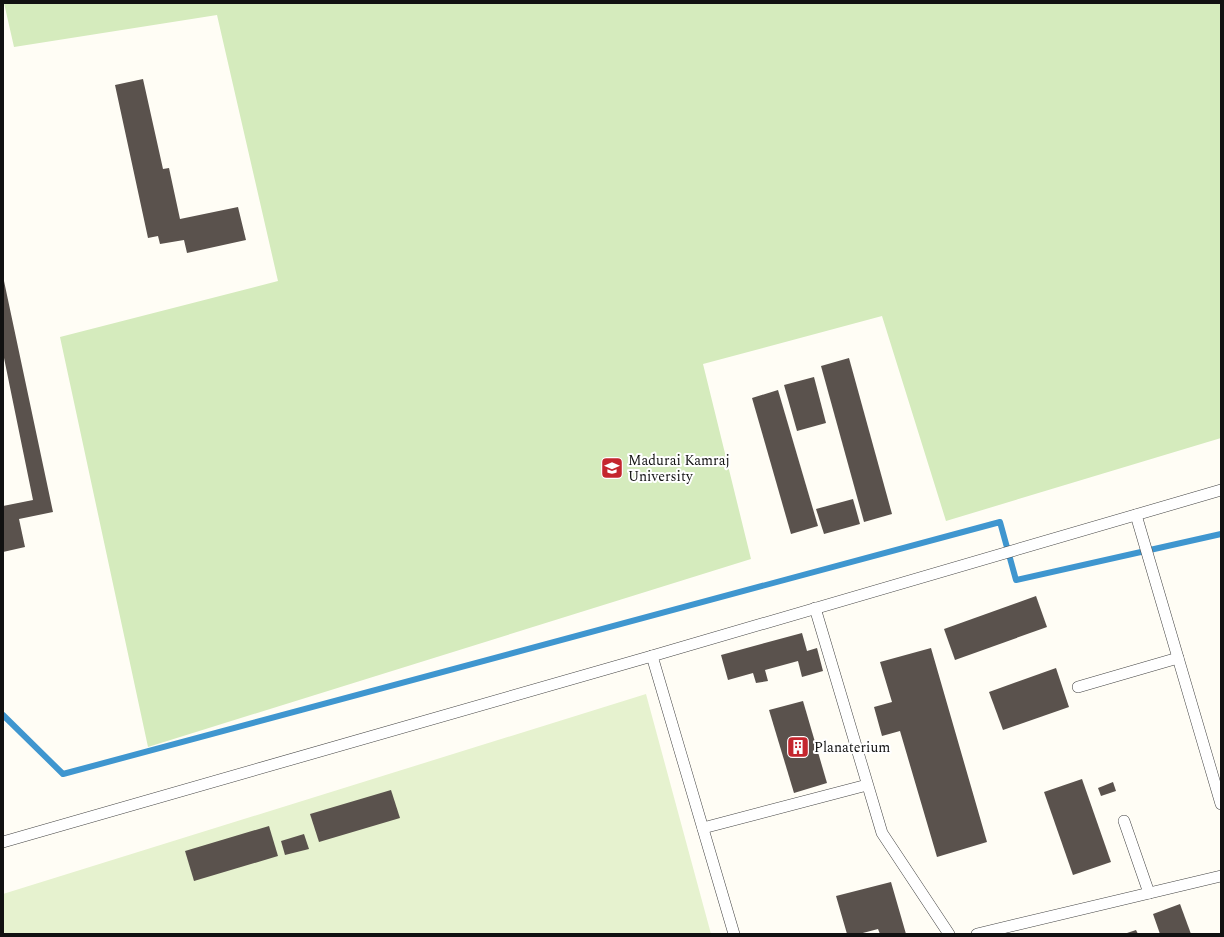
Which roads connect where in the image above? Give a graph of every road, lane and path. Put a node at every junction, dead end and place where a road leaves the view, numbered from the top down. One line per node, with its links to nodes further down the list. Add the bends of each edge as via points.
1 (1221, 490): 2 (lane)
2 (1136, 515): 3 (lane); 5 (lane)
3 (815, 608): 4 (lane); 7 (lane)
4 (652, 656): 10 (lane); 11 (lane)
5 (1178, 658): 6 (lane); 8 (lane)
6 (1078, 688)
7 (867, 785): 10 (lane); 15 (lane, via 882,833)
8 (1221, 804)
9 (1124, 821): 13 (lane)
10 (703, 828): 14 (lane)
11 (3, 842)
12 (1221, 876): 13 (lane)
13 (1149, 893): 16 (lane)
14 (734, 934)
15 (949, 934)
16 (977, 934)

